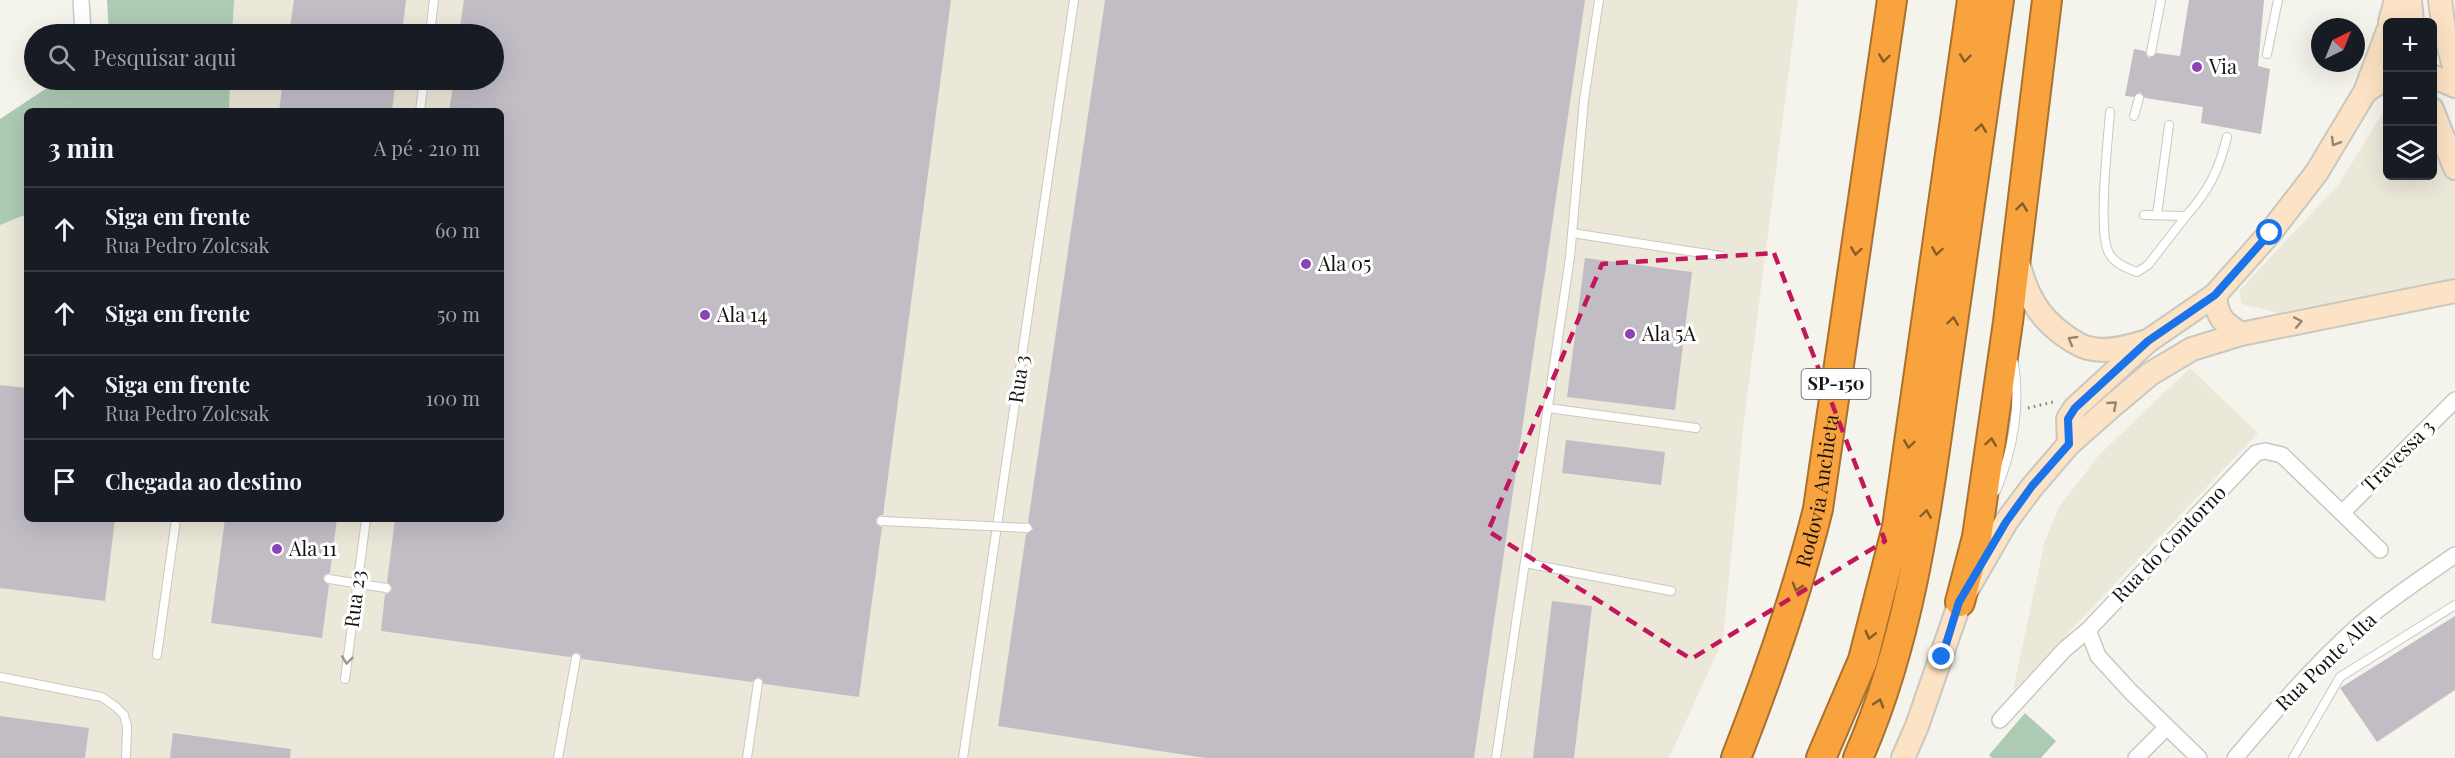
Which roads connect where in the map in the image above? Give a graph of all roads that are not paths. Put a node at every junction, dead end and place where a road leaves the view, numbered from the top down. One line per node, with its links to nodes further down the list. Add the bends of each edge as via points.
1 (81, 0): 16 (street)
2 (434, 0): 17 (lane)
3 (1074, 0): 75 (lane, Rua 3)
4 (1599, 0): 38 (lane, via 1584,100)
5 (1892, 0): 77 (highway, Rodovia Anchieta / SP-150, one-way to 77, via 1818,509 1773,663)
6 (1972, 0): 78 (highway, one-way to 78, via 1897,527 1863,660)
7 (2000, 0): 79 (highway, one-way to 7, via 1895,655 1922,540)
8 (2047, 0): 39 (highway, one-way to 8)
9 (2160, 0): 19 (lane)
10 (2278, 0): 20 (lane)
11 (2396, 0): 14 (main road)
12 (2410, 0): 15 (main road)
13 (2440, 0): 21 (main road)
14 (2391, 18)
15 (2412, 18)
16 (82, 24)
17 (431, 24)
18 (2383, 43): 26 (main road)
19 (2151, 52)
20 (2267, 54)
21 (2455, 70)
22 (2437, 78): 24 (main road)
23 (2383, 79): 26 (main road)
24 (2455, 86)
25 (423, 90): 28 (lane)
26 (2365, 92): 42 (main road, one-way to 42, via 2317,172)
27 (2139, 98): 30 (lane)
28 (420, 108)
29 (2110, 111): 37 (lane, via 2104,230 2108,252 2121,267 2137,272 2148,265)
30 (2134, 116)
31 (2437, 120): 34 (main road)
32 (2169, 125): 36 (lane)
33 (2227, 137): 37 (lane, via 2218,172)
34 (2455, 168)
35 (2144, 215): 36 (lane)
36 (2157, 215): 37 (lane)
37 (2186, 216)
38 (1572, 234): 40 (lane); 47 (lane)
39 (2016, 254): 43 (highway); 45 (main road, one-way to 39, via 2108,350 2091,349 2072,341 2045,320 2032,303)
40 (1721, 256)
41 (2455, 291): 44 (main road, one-way to 41)
42 (2215, 295): 44 (main road, via 2221,319); 45 (main road)
43 (2008, 322): 55 (highway, one-way to 43); 55 (lane, via 2018,410 2009,456)
44 (2241, 333): 49 (main road, one-way to 44, via 2172,359)
45 (2148, 341): 49 (main road, via 2088,394 2068,419)
46 (2455, 400): 50 (street, Travessa 3)
47 (1548, 408): 48 (lane); 58 (lane)
48 (1696, 428)
49 (2069, 444): 62 (main road, via 2006,522)
50 (2342, 513): 56 (street, Rua do Contorno); 64 (street, Rua do Contorno, via 2282,455 2256,453)
51 (176, 522): 65 (lane)
52 (366, 522): 68 (lane, Rua 23, one-way to 68)
53 (882, 522): 54 (lane, bridge)
54 (1027, 528)
55 (1977, 537): 62 (highway)
56 (2380, 550)
57 (2455, 555): 83 (street, Rua Ponte Alta, via 2328,653)
58 (1525, 563): 61 (lane); 76 (lane)
59 (329, 579): 60 (lane, bridge)
60 (386, 588)
61 (1671, 591)
62 (1959, 602): 80 (main road)
63 (2455, 605): 84 (lane, via 2340,677)
64 (2088, 630): 70 (street); 71 (street, via 2098,656)
65 (157, 655)
66 (576, 658): 73 (lane)
67 (0, 677): 72 (lane, via 102,697 124,715)
68 (345, 679)
69 (758, 683): 74 (lane)
70 (2000, 720)
71 (2167, 727): 81 (street); 82 (street)
72 (126, 758)
73 (558, 758)
74 (747, 758)
75 (963, 758)
76 (1496, 758)
77 (1736, 758)
78 (1821, 758)
79 (1858, 758)
80 (1904, 758)
81 (2136, 758)
82 (2199, 758)
83 (2235, 758)
84 (2293, 758)

